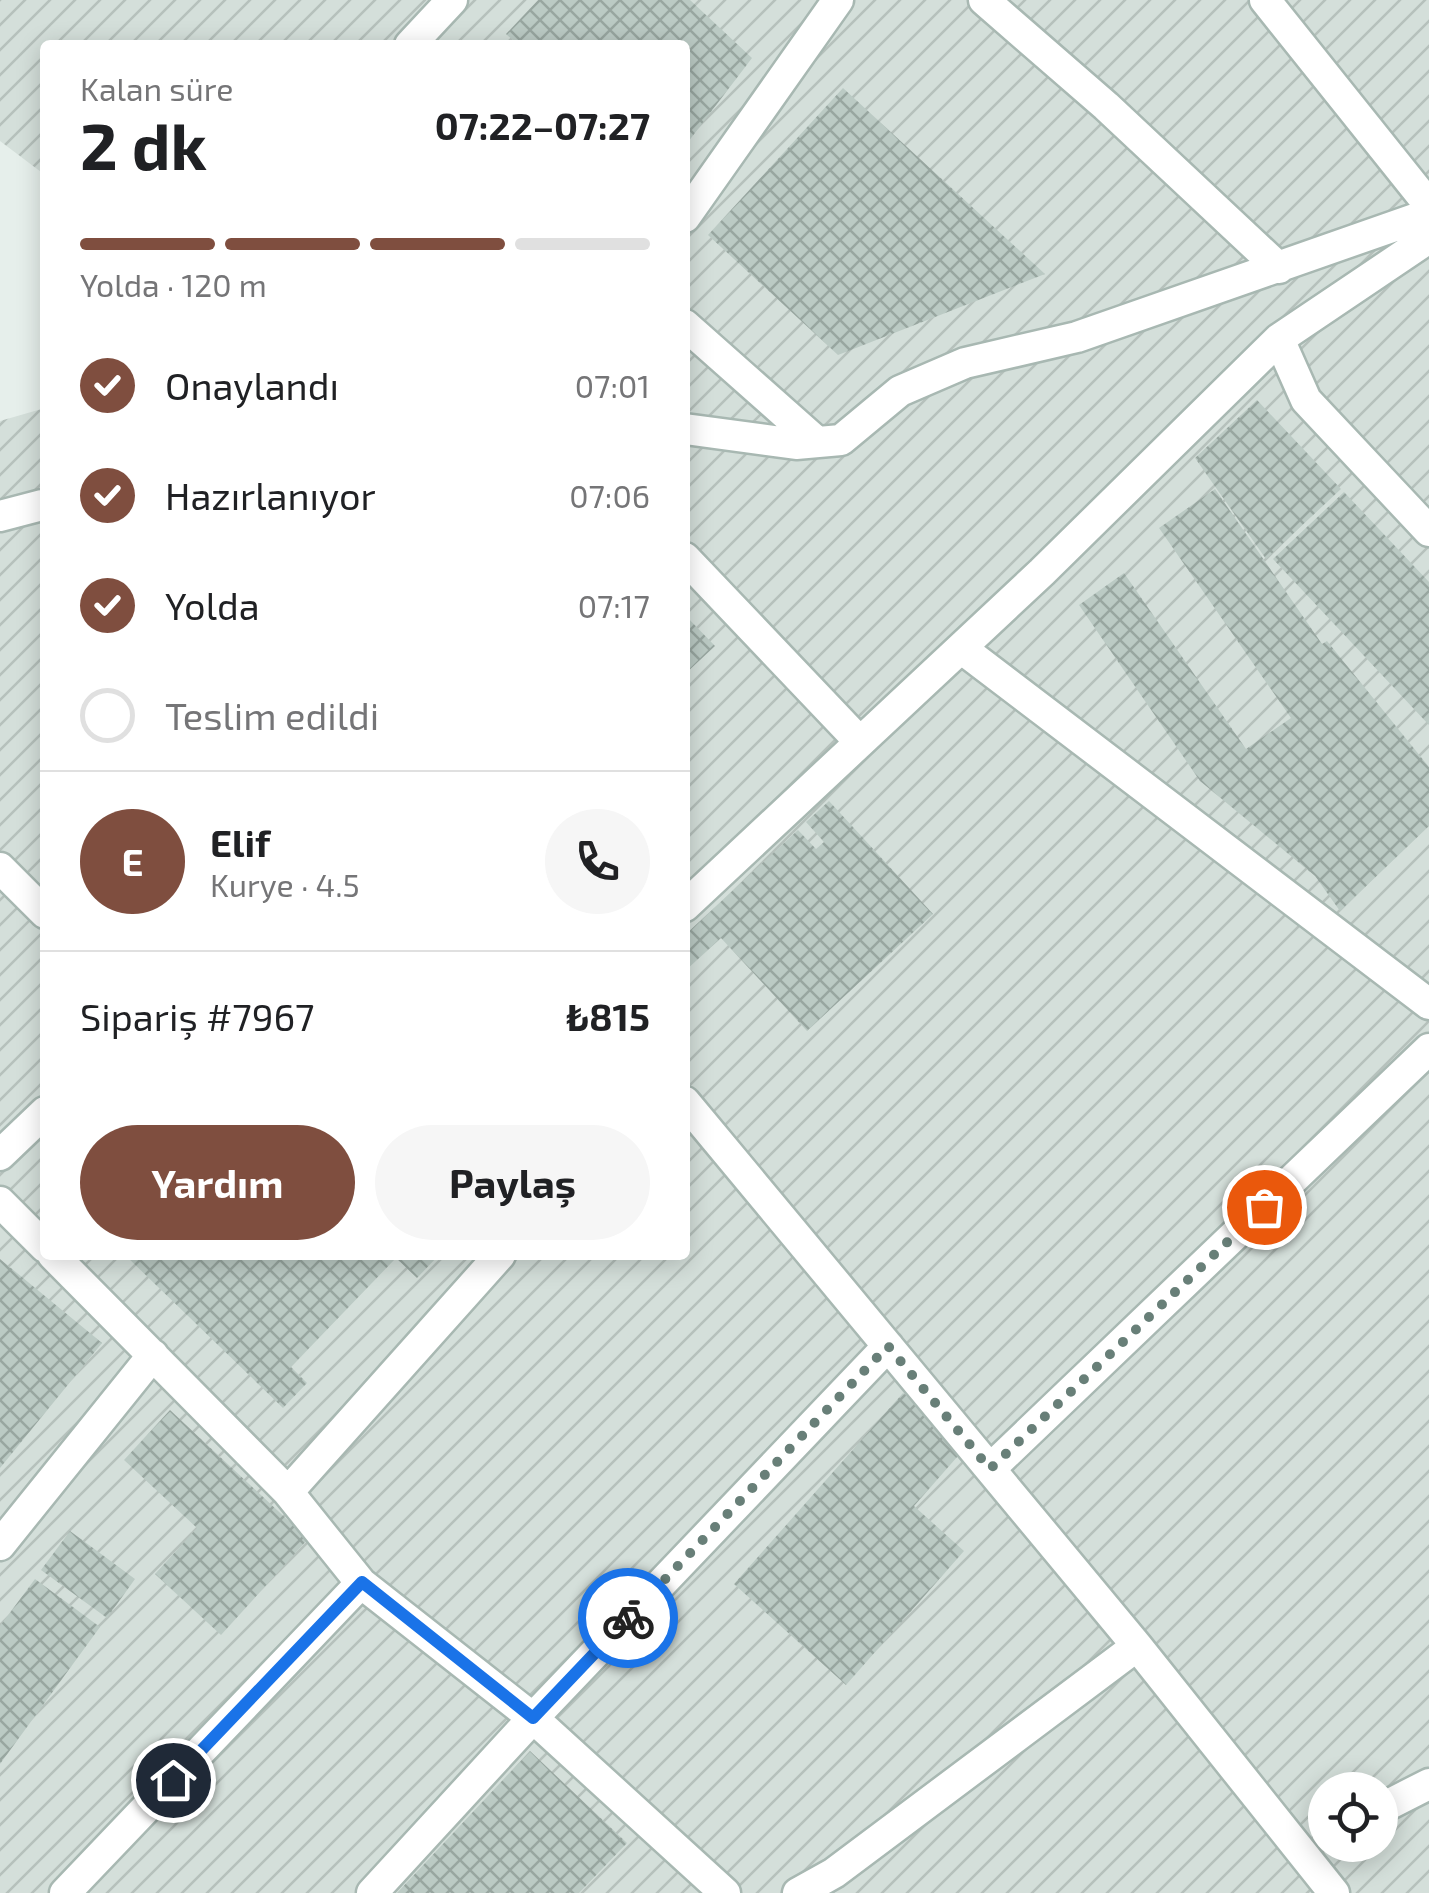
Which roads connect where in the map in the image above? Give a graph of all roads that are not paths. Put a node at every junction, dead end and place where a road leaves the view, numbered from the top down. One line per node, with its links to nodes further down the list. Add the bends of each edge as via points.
1 (452, 0): 5 (street)
2 (838, 0): 7 (street)
3 (984, 0): 10 (street)
4 (1264, 0): 6 (street)
5 (415, 40)
6 (1429, 205)
7 (690, 210)
8 (1429, 214): 10 (street)
9 (1429, 238): 12 (street)
10 (1279, 268): 14 (street, via 1077,336 965,363 900,391 841,440)
11 (690, 330): 14 (street)
12 (1279, 339): 17 (street, via 1306,400); 19 (street)
13 (690, 430): 14 (street)
14 (817, 442)
15 (40, 505): 16 (street)
16 (0, 516)
17 (1429, 531)
18 (690, 563): 20 (street)
19 (961, 648): 20 (street); 24 (street)
20 (860, 742): 22 (street)
21 (0, 868): 23 (street)
22 (690, 901)
23 (40, 908)
24 (1429, 1004)
25 (1429, 1050): 35 (street)
26 (690, 1108): 33 (street)
27 (40, 1117): 28 (street)
28 (0, 1155)
29 (0, 1202): 30 (street)
30 (40, 1242)
31 (58, 1260): 34 (street)
32 (496, 1260): 36 (street)
33 (888, 1346): 35 (street); 40 (street)
34 (153, 1355): 36 (street); 37 (street)
35 (990, 1469): 39 (street)
36 (288, 1492): 38 (street)
37 (0, 1545)
38 (362, 1582): 40 (street); 46 (street)
39 (1137, 1646): 43 (street); 45 (street)
40 (533, 1718): 47 (street); 48 (street)
41 (1429, 1784): 42 (street)
42 (1398, 1800)
43 (1308, 1839)
44 (1321, 1862): 50 (street)
45 (842, 1883): 49 (street)
46 (65, 1893)
47 (372, 1893)
48 (724, 1893)
49 (798, 1893)
50 (1334, 1893)

